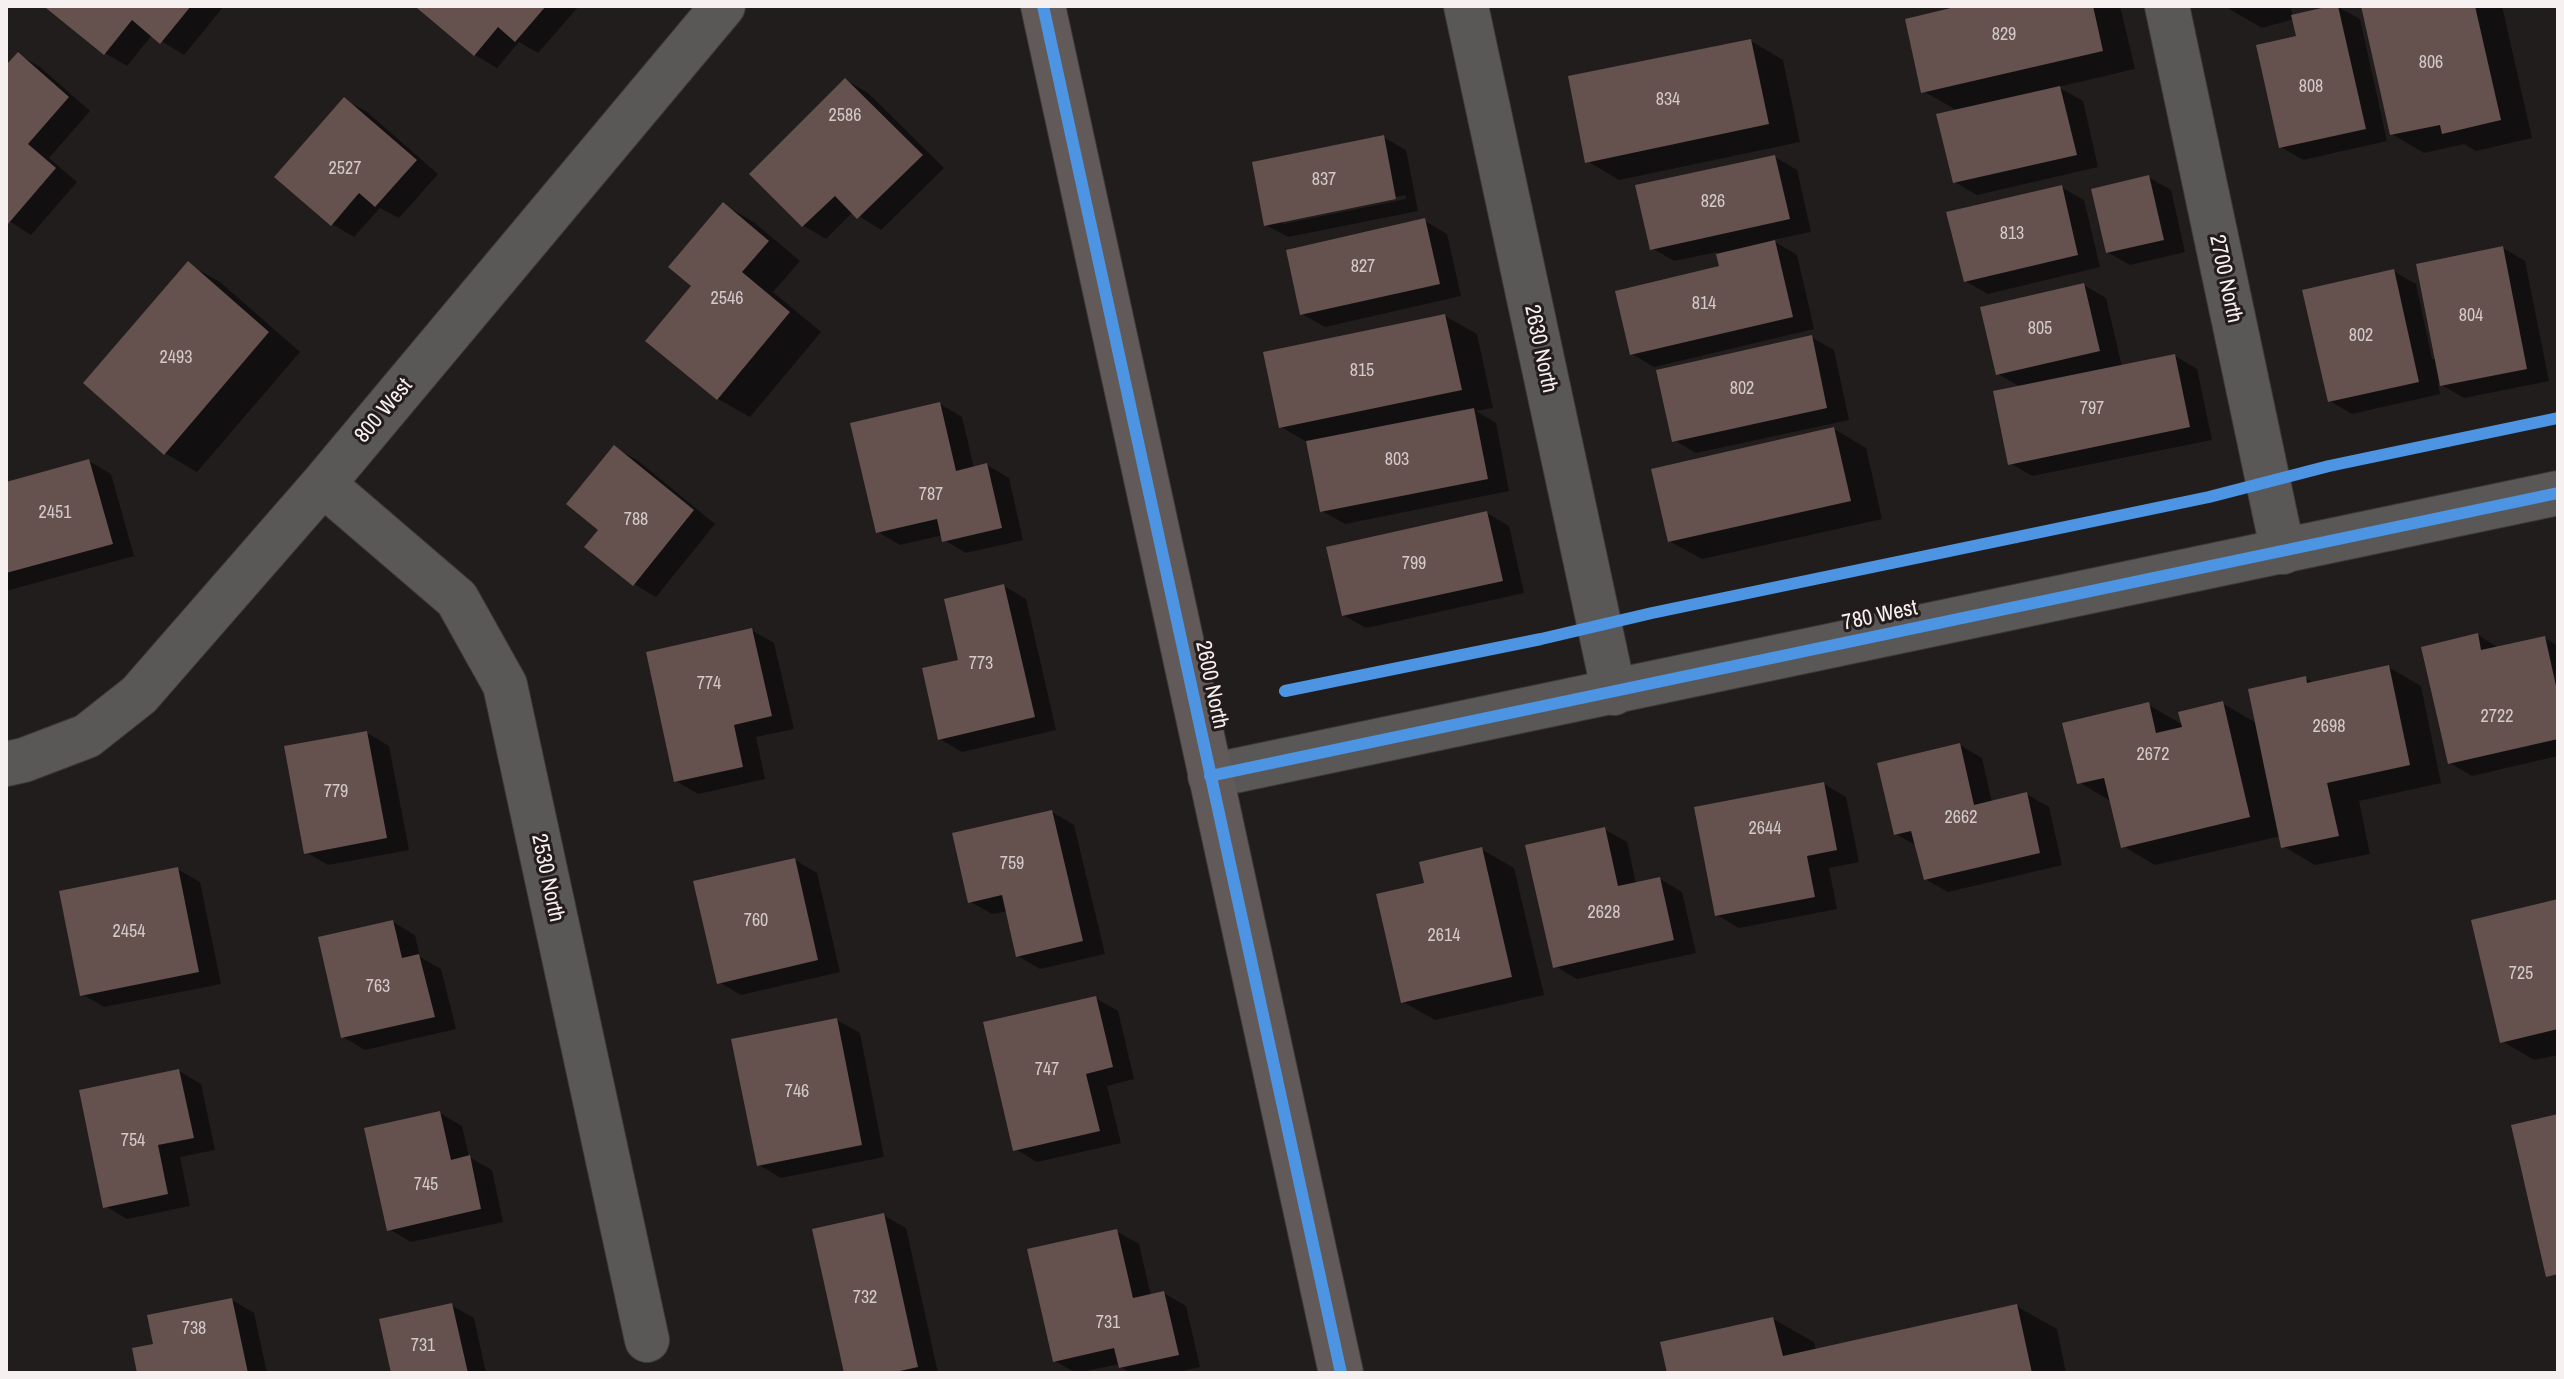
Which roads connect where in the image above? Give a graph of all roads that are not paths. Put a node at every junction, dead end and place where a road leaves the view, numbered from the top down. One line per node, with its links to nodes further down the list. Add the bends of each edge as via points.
1 (723, 6): 5 (street, 800 West)
2 (1043, 6): 10 (street, 2600 North)
3 (1466, 6): 8 (street, 2630 North)
4 (2167, 6): 7 (street, 2700 North)
5 (323, 484): 9 (street, 800 West, via 139,695 87,736); 11 (street, 2530 North, via 457,599 505,685)
6 (2558, 493): 7 (street, 780 West)
7 (2283, 552): 8 (street, 780 West)
8 (1614, 693): 10 (street, 780 West)
9 (6, 764)
10 (1210, 776): 12 (street, 2600 North)
11 (647, 1340)
12 (1341, 1373)

